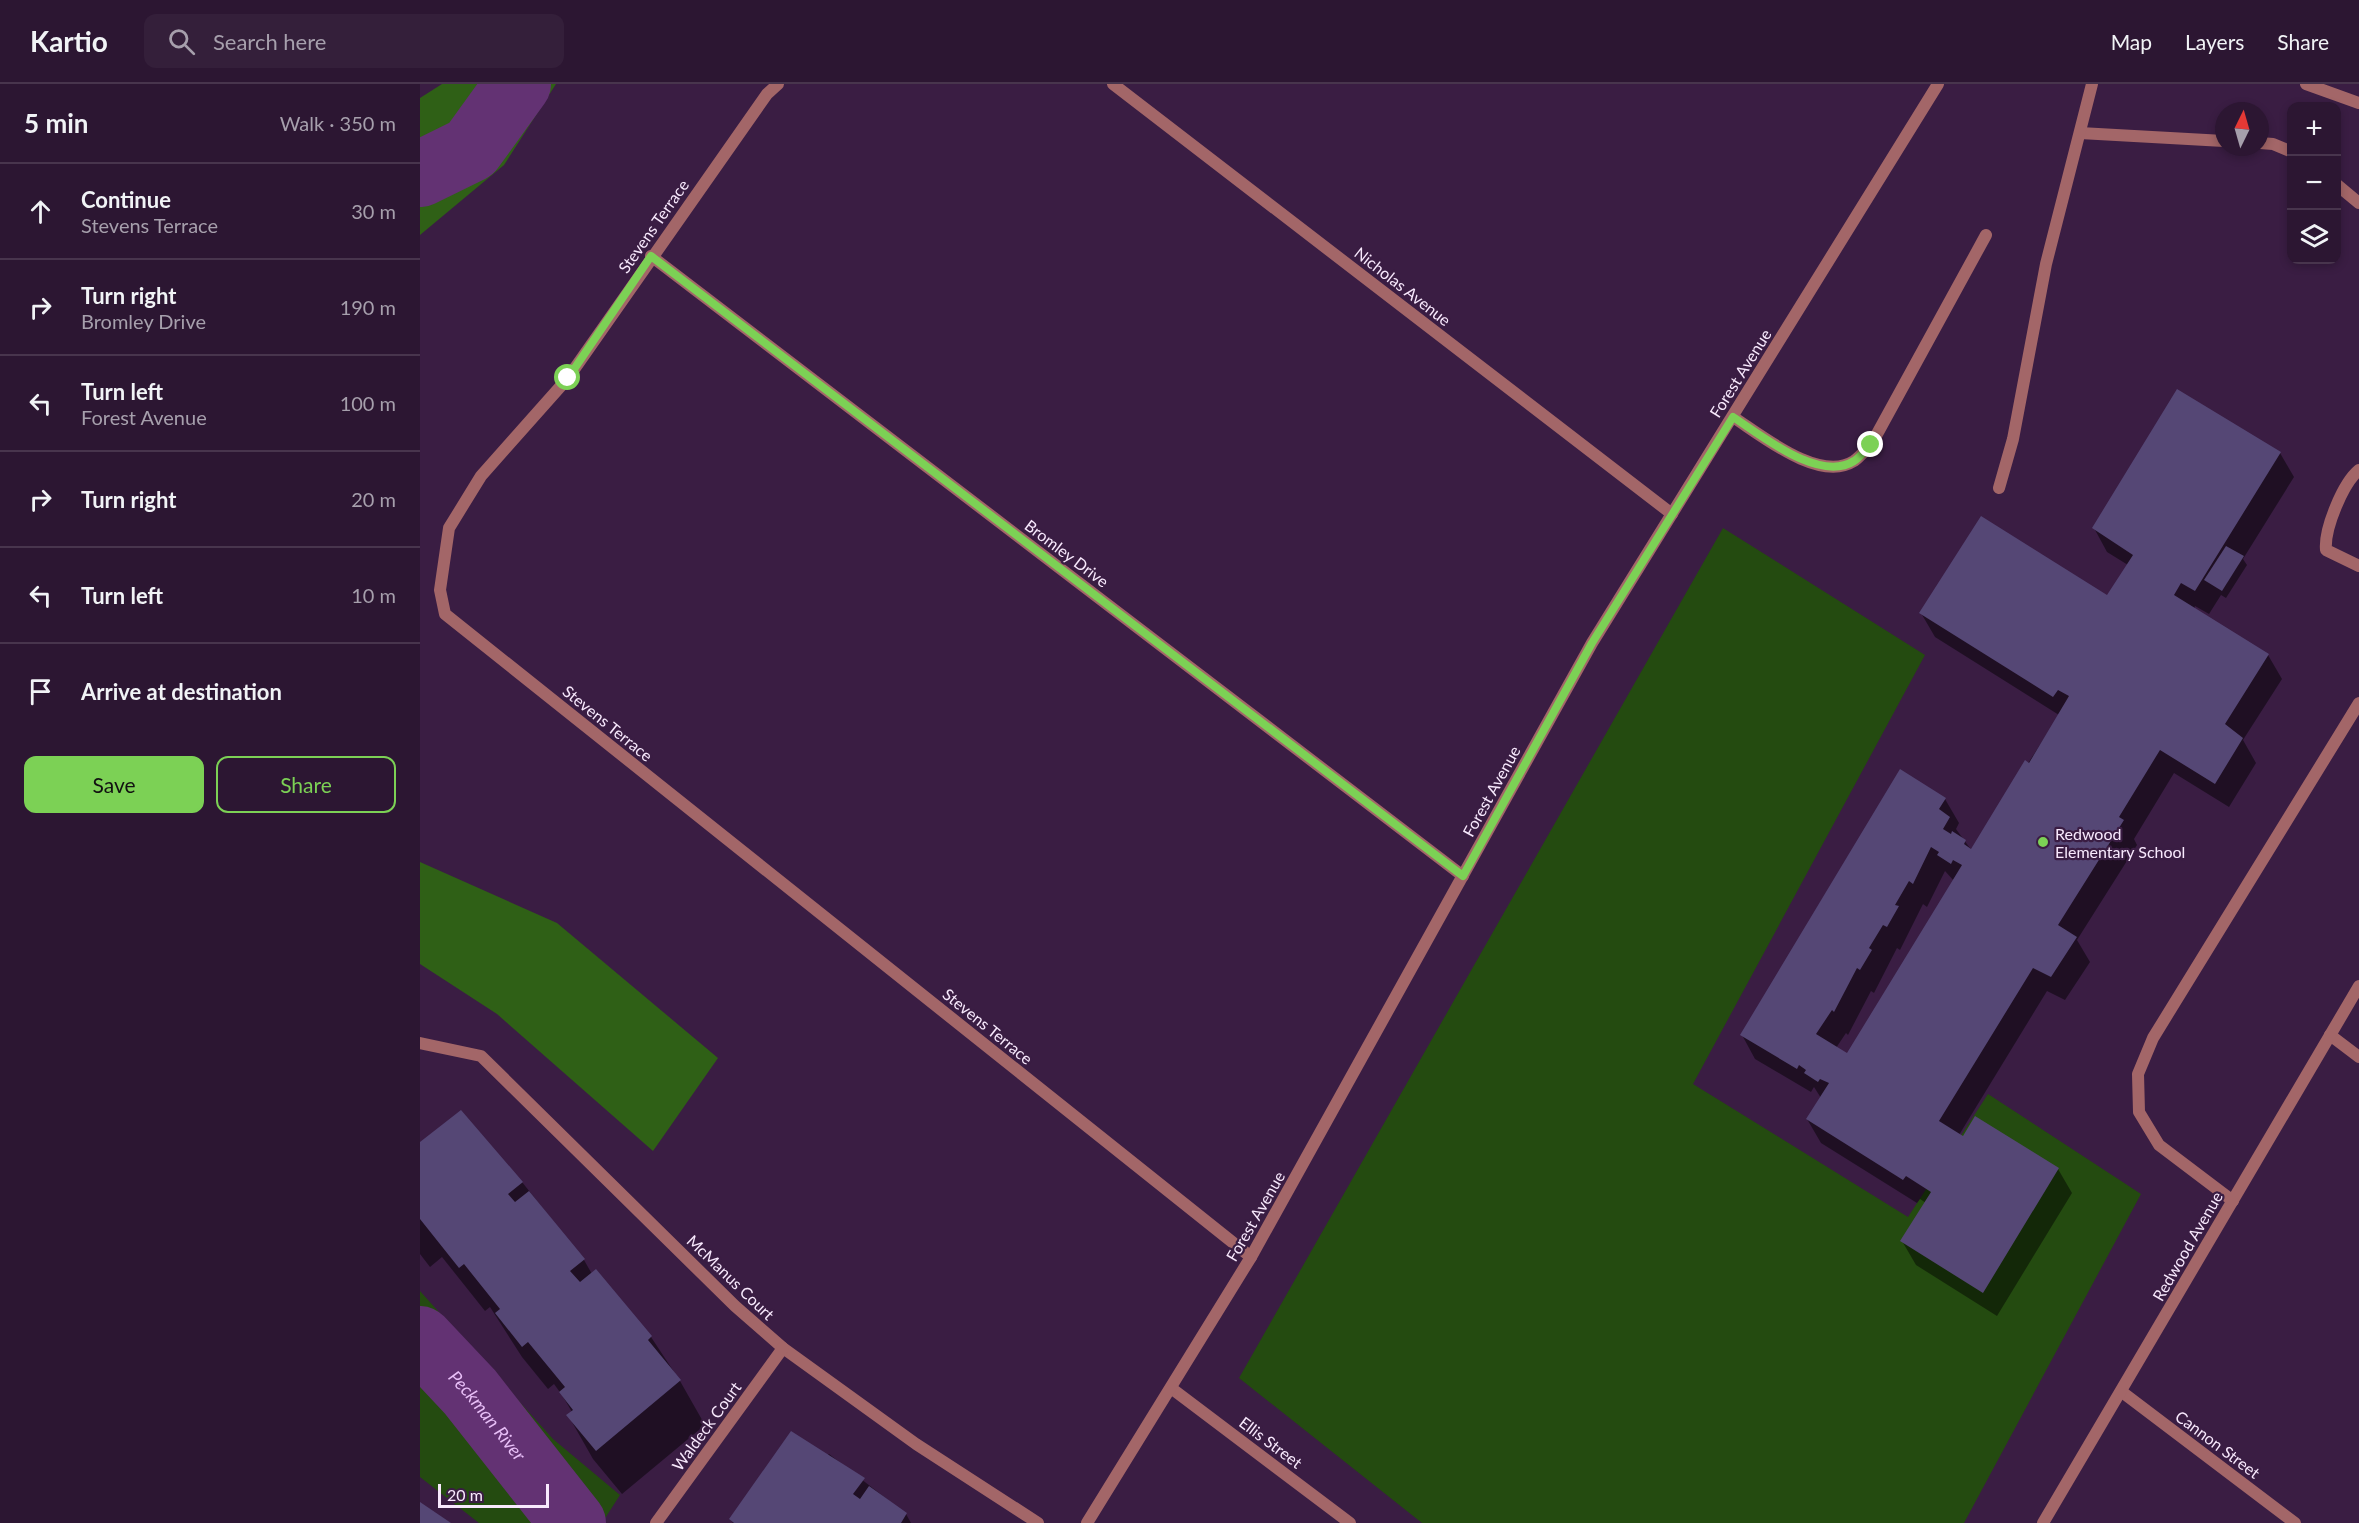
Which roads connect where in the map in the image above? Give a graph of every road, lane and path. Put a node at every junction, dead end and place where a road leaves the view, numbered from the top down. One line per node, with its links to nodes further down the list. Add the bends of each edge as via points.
1 (778, 84): 14 (street, Stevens Terrace)
2 (1113, 84): 18 (street, Nicholas Avenue)
3 (1938, 84): 15 (street, Forest Avenue)
4 (2092, 84): 7 (street)
5 (2306, 84): 6 (street)
6 (2359, 103)
7 (2080, 133): 8 (street); 17 (street, via 2046,264 2013,439)
8 (2215, 140)
9 (2269, 144): 10 (street)
10 (2287, 150)
11 (2341, 187): 12 (street)
12 (2359, 203)
13 (1986, 235): 15 (street, via 1871,445 1852,462 1830,467 1801,460)
14 (651, 256): 21 (street, Bromley Drive); 27 (street, Stevens Terrace, via 568,378 481,476 449,528 440,590 445,614)
15 (1733, 417): 18 (street, Forest Avenue)
16 (2359, 470): 19 (street, via 2341,496 2325,537 2326,549)
17 (1999, 488)
18 (1672, 514): 21 (street, Forest Avenue, via 1592,643)
19 (2359, 566)
20 (2359, 703): 26 (street, via 2153,1038 2138,1074 2139,1112 2159,1144)
21 (1463, 876): 27 (street, Forest Avenue)
22 (2359, 986): 23 (street, Redwood Avenue)
23 (2330, 1035): 25 (street); 26 (street, Redwood Avenue)
24 (420, 1043): 28 (street, McManus Court, via 482,1056 735,1306)
25 (2359, 1057)
26 (2233, 1201): 30 (street, Redwood Avenue)
27 (1251, 1257): 29 (street, Forest Avenue)
28 (783, 1348): 31 (street, Waldeck Court); 32 (street, McManus Court, via 916,1444)
29 (1171, 1388): 33 (street, Forest Avenue); 34 (street, Ellis Street)
30 (2122, 1392): 35 (street, Redwood Avenue); 36 (street, Cannon Street)
31 (656, 1523)
32 (1038, 1523)
33 (1088, 1523)
34 (1350, 1523)
35 (2043, 1523)
36 (2295, 1523)

